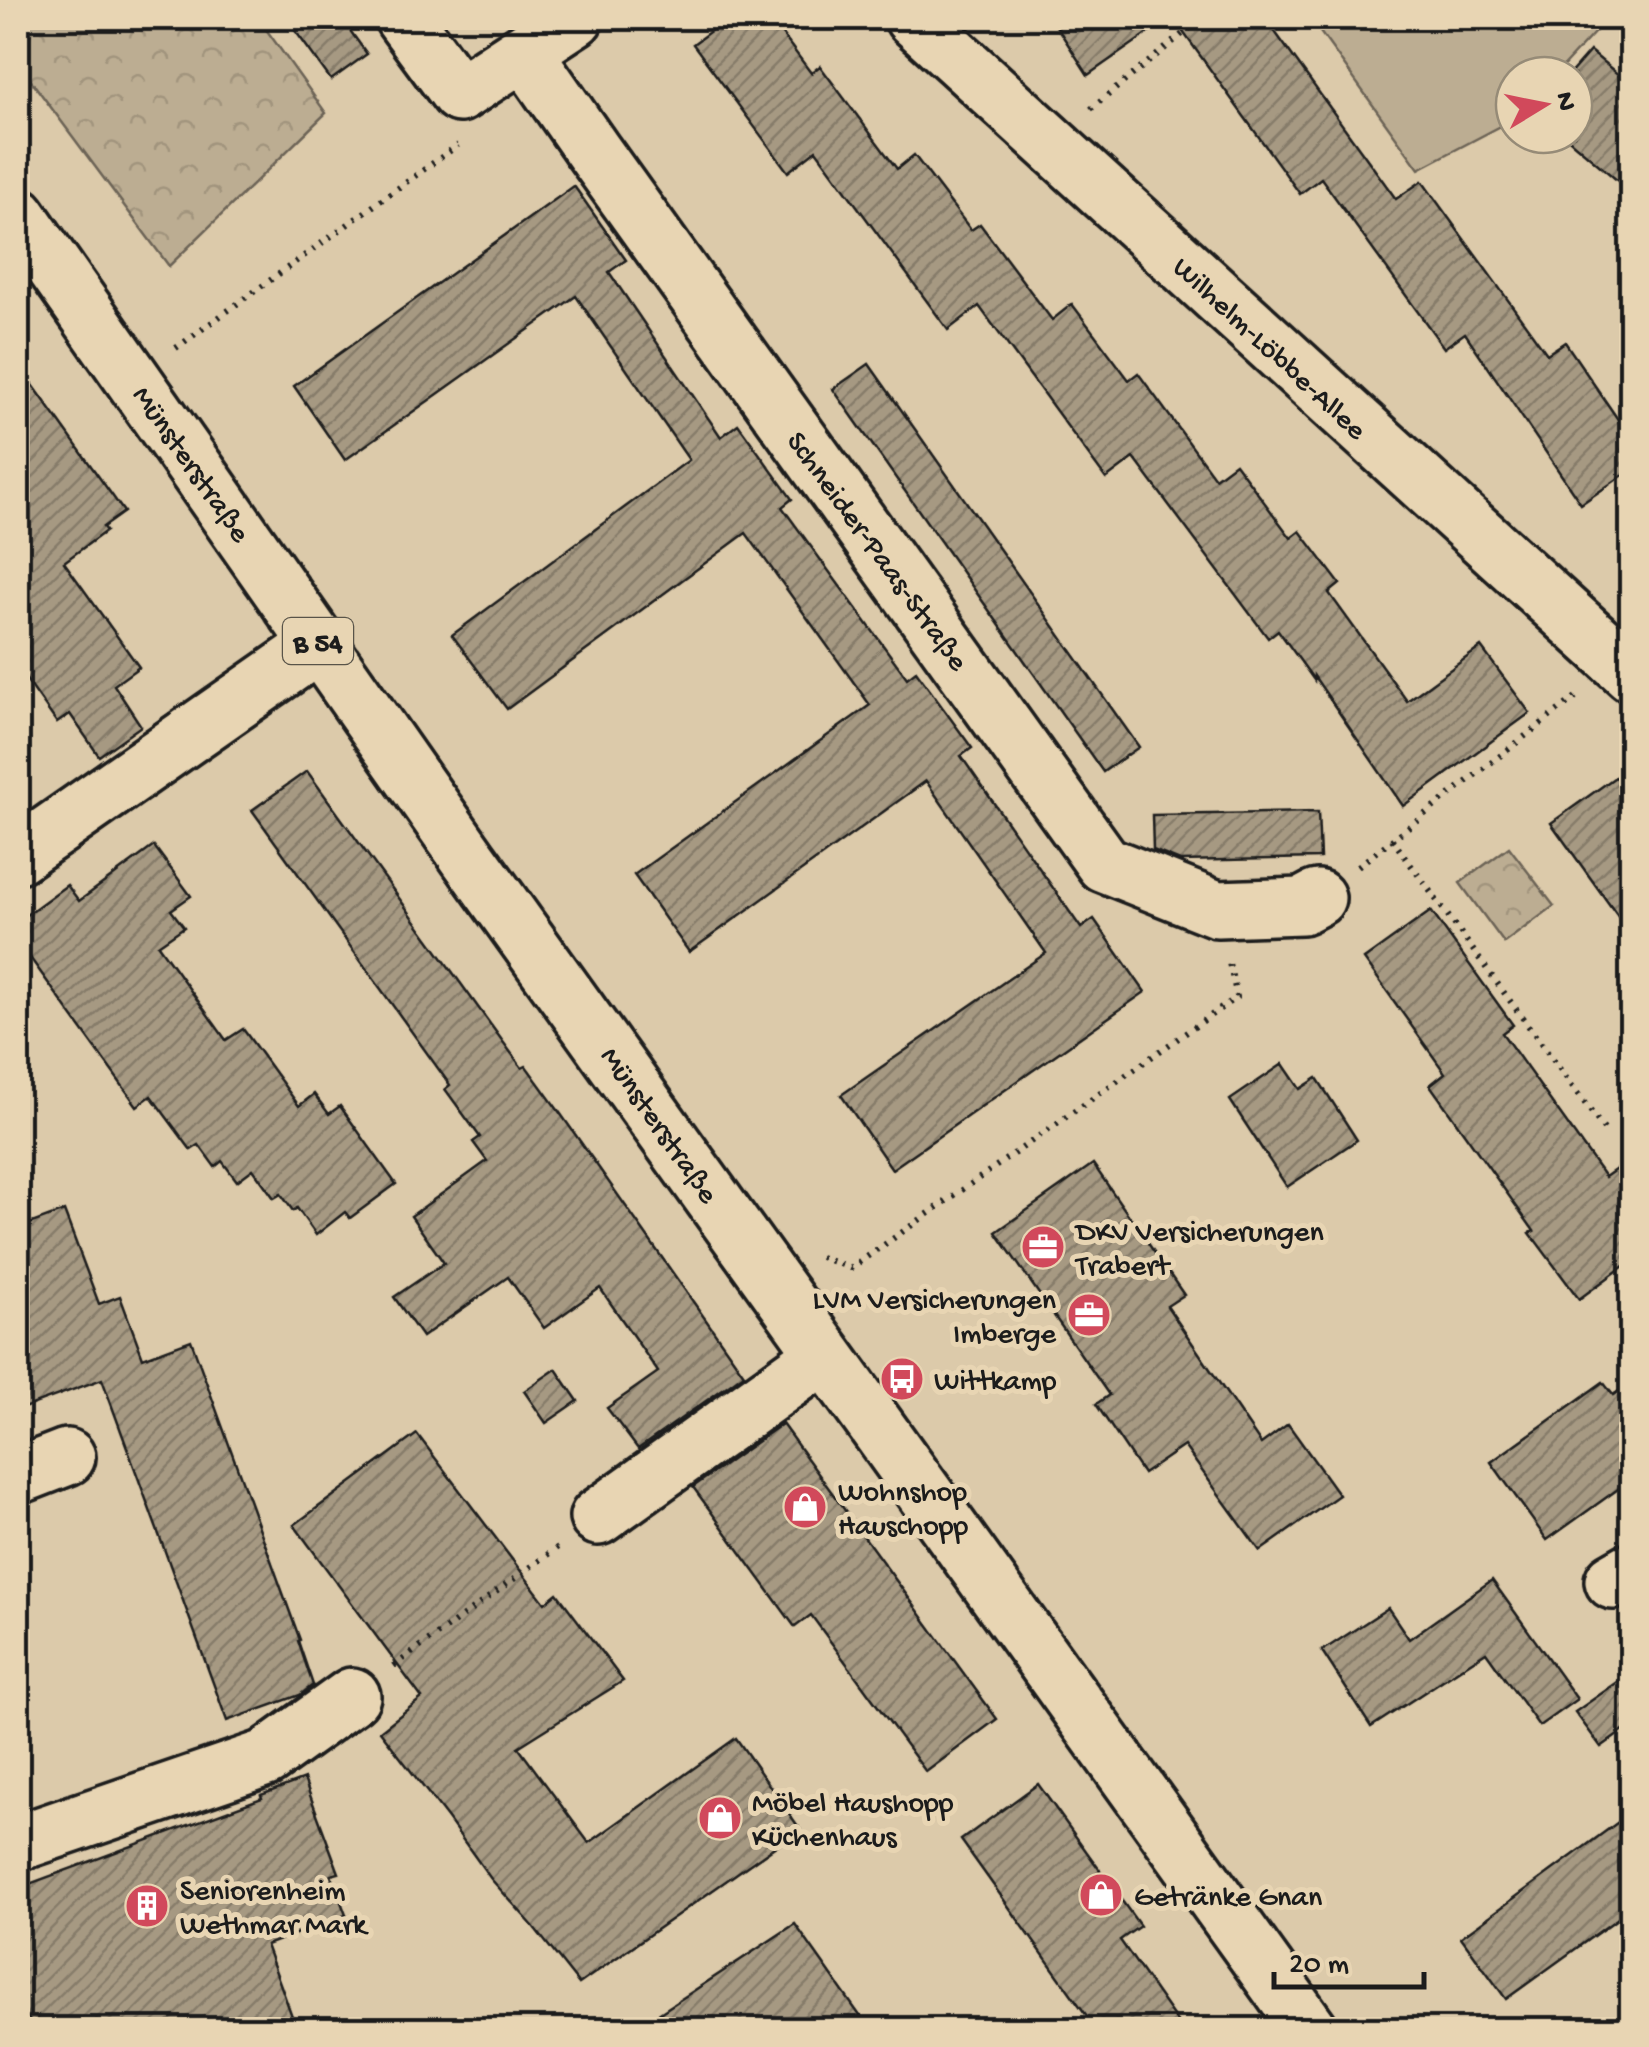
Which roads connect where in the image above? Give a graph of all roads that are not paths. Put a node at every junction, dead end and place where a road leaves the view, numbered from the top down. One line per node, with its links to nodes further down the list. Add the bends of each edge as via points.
1 (404, 18): 4 (street, via 459,94)
2 (576, 18): 4 (street)
3 (913, 18): 7 (street, Wilhelm-Löbbe-Allee)
4 (524, 52): 9 (street, Schneider-Paas-Straße, via 1104,864 1217,910 1302,906)
5 (18, 214): 6 (street, Münsterstraße / B 54)
6 (320, 644): 8 (street); 10 (street, Münsterstraße / B 54)
7 (1625, 669)
8 (18, 855)
9 (1317, 898)
10 (824, 1355): 11 (street); 14 (street, Münsterstraße / B 54)
11 (598, 1516)
12 (352, 1696): 13 (street, via 266,1758)
13 (18, 1843)
14 (1310, 2030)

